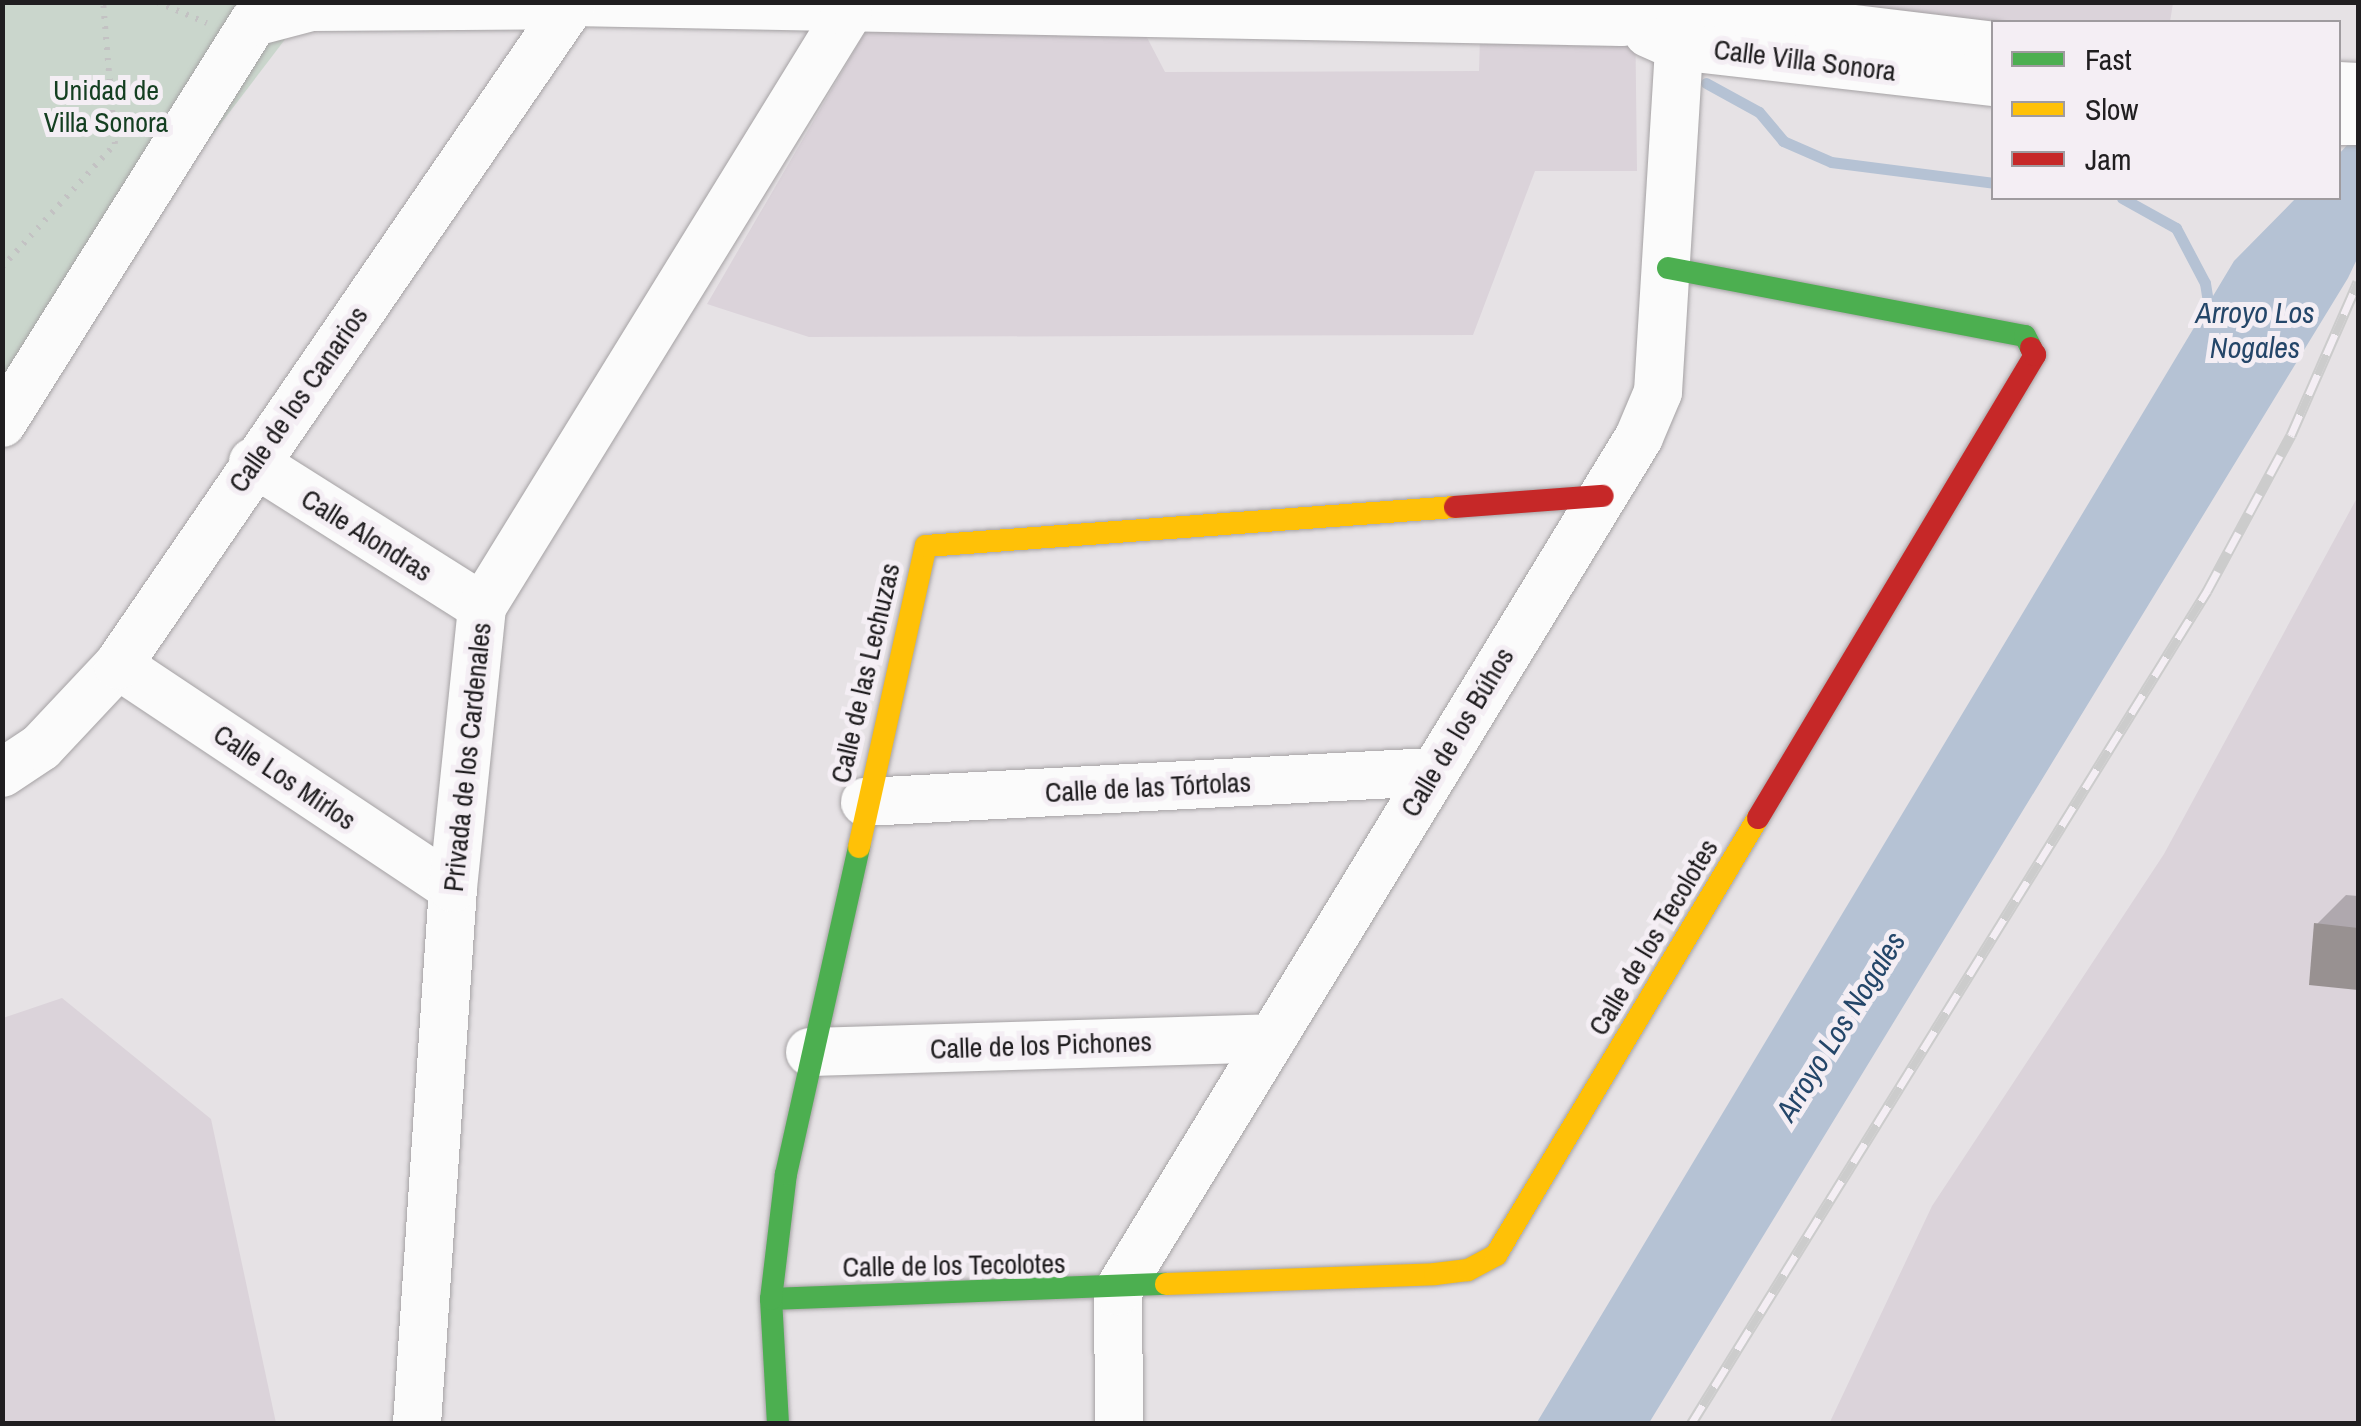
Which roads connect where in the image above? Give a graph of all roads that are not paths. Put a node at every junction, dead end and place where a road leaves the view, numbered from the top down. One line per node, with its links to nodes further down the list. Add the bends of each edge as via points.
1 (571, 4): 2 (street, Calle Villa Sonora); 7 (street, Calle Villa Sonora, via 292,8 254,22); 8 (street, Calle de los Canarios)
2 (847, 8): 3 (street, Calle Villa Sonora); 10 (street, Privada de los Cardenales)
3 (1680, 19): 4 (street, Calle Villa Sonora); 5 (street, Calle Villa Sonora); 6 (street, Calle de los Búhos)
4 (1991, 46)
5 (1991, 81)
6 (1668, 268): 9 (street, Calle de los Búhos, via 1658,392); 18 (street, Calle de los Tecolotes, via 2026,336 2034,346 2033,367 1496,1255 1468,1270 1435,1274)
7 (2, 423)
8 (253, 462): 10 (street, Calle Alondras); 11 (street, Calle de los Canarios)
9 (1603, 496): 12 (street, Calle de los Búhos); 14 (street, Calle de las Lechuzas, via 926,546)
10 (482, 607): 15 (street, Privada de los Cardenales)
11 (118, 665): 13 (street, Calle de los Canarios, via 41,747); 15 (street, Calle Los Mirlos)
12 (1431, 772): 14 (street, Calle de las Tórtolas); 16 (street, Calle de los Búhos)
13 (2, 773)
14 (865, 802): 17 (street, Calle de las Lechuzas)
15 (453, 888): 20 (street, Privada de los Cardenales)
16 (1272, 1038): 17 (street, Calle de los Pichones); 18 (street, Calle de los Búhos)
17 (810, 1052): 19 (street, Calle de las Lechuzas)
18 (1118, 1291): 19 (street, Calle de los Tecolotes); 22 (street)
19 (771, 1299): 21 (street, Calle de las Lechuzas)
20 (417, 1424)
21 (778, 1424)
22 (1119, 1424)

